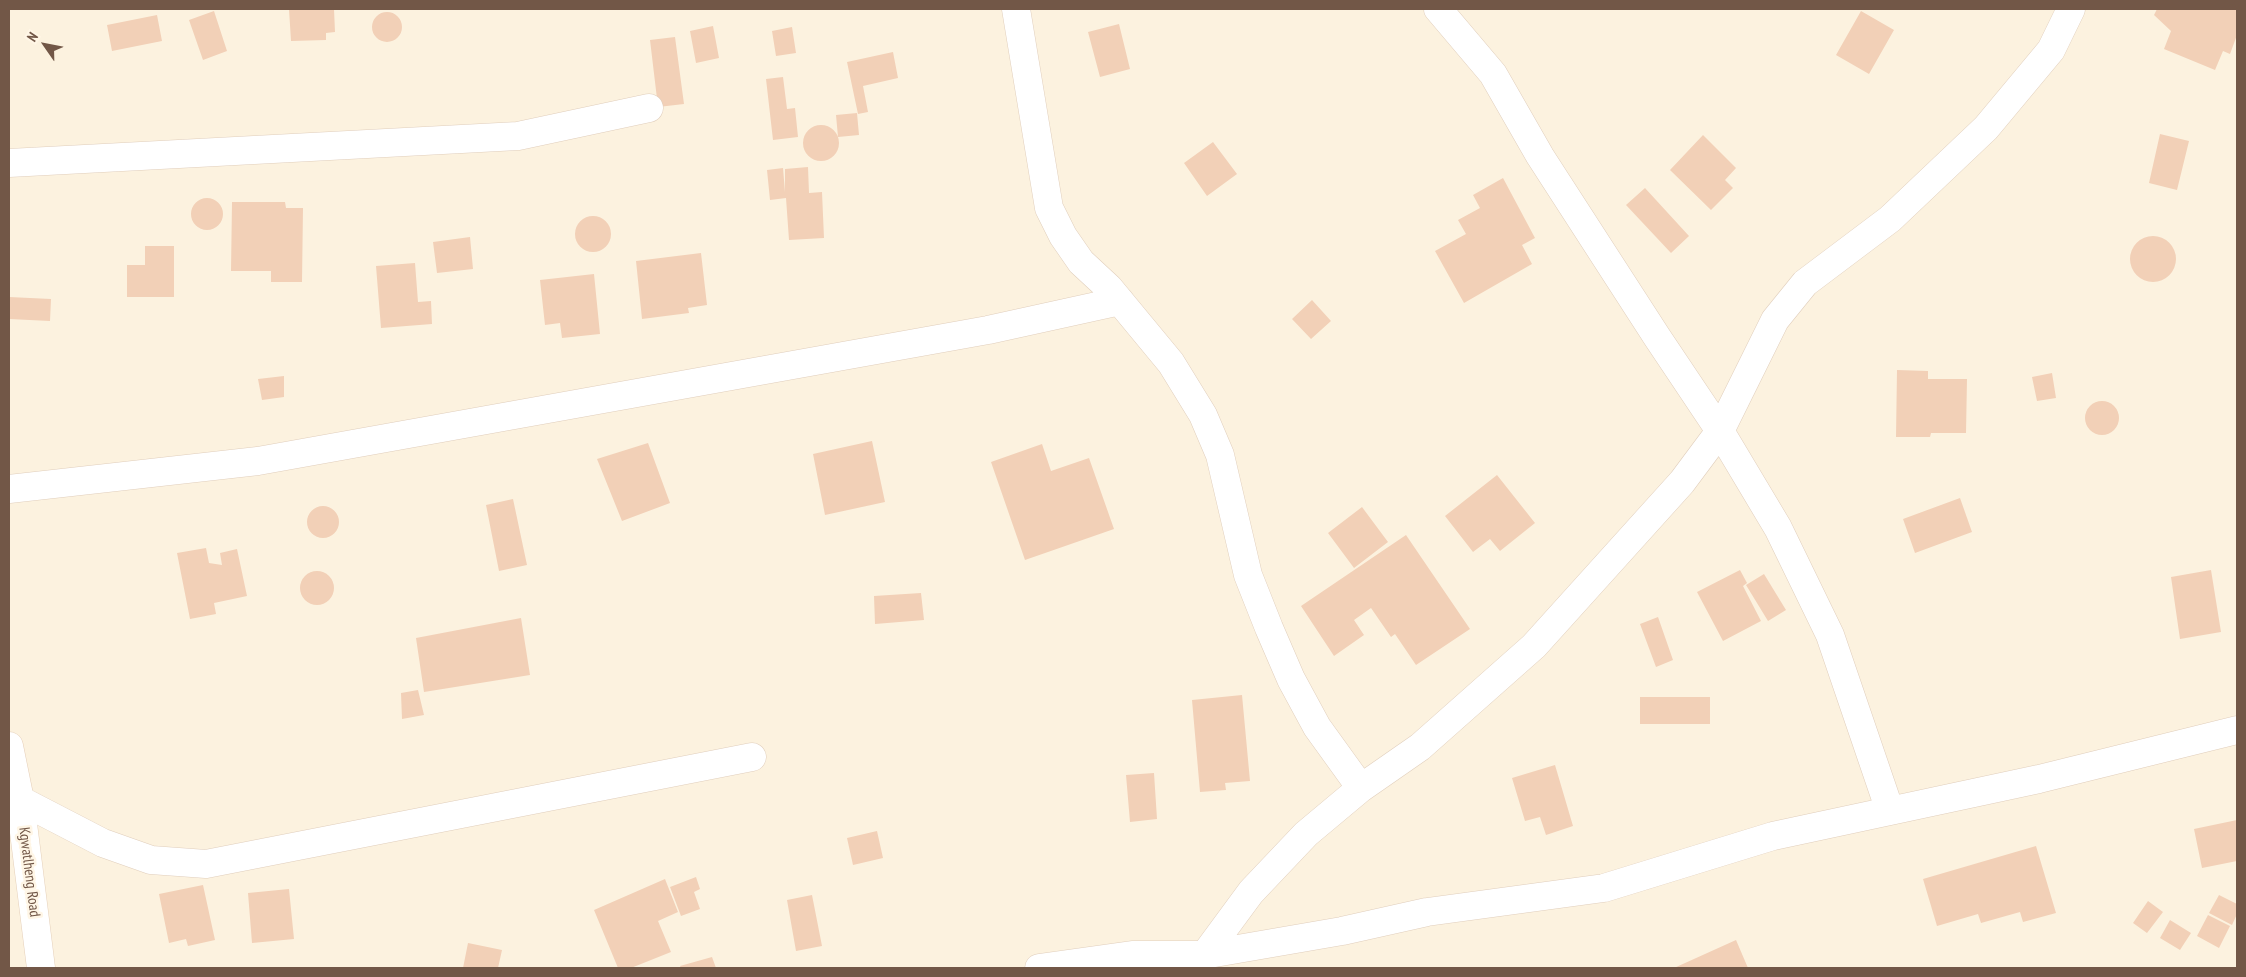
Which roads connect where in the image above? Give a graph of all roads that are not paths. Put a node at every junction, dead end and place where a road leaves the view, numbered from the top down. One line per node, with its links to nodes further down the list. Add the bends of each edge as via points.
1 (1016, 9): 6 (street, via 1049,208 1062,236 1081,262)
2 (1438, 9): 7 (street, via 1493,74 1540,156)
3 (2071, 9): 7 (street, via 2051,50 1986,128 1890,219 1805,284 1775,320)
4 (649, 108): 5 (street, via 518,136)
5 (9, 163)
6 (1120, 301): 8 (street, via 988,330 258,461); 12 (street, via 1171,363 1203,415 1220,455 1248,575 1269,628 1317,727)
7 (1720, 432): 12 (street, via 1682,482 1534,646 1420,747); 14 (street, via 1778,528 1830,635)
8 (9, 489)
9 (2237, 730): 14 (street)
10 (9, 746): 13 (street, Kgwatlheng Road)
11 (752, 757): 13 (street, via 206,864 151,860 102,843)
12 (1361, 788): 15 (street, via 1306,834 1250,892)
13 (20, 800): 16 (street, Kgwatlheng Road)
14 (1890, 811): 15 (street, via 1773,836 1604,888 1427,912)
15 (1199, 962): 17 (street, via 1132,955)
16 (41, 968)
17 (1039, 968)

